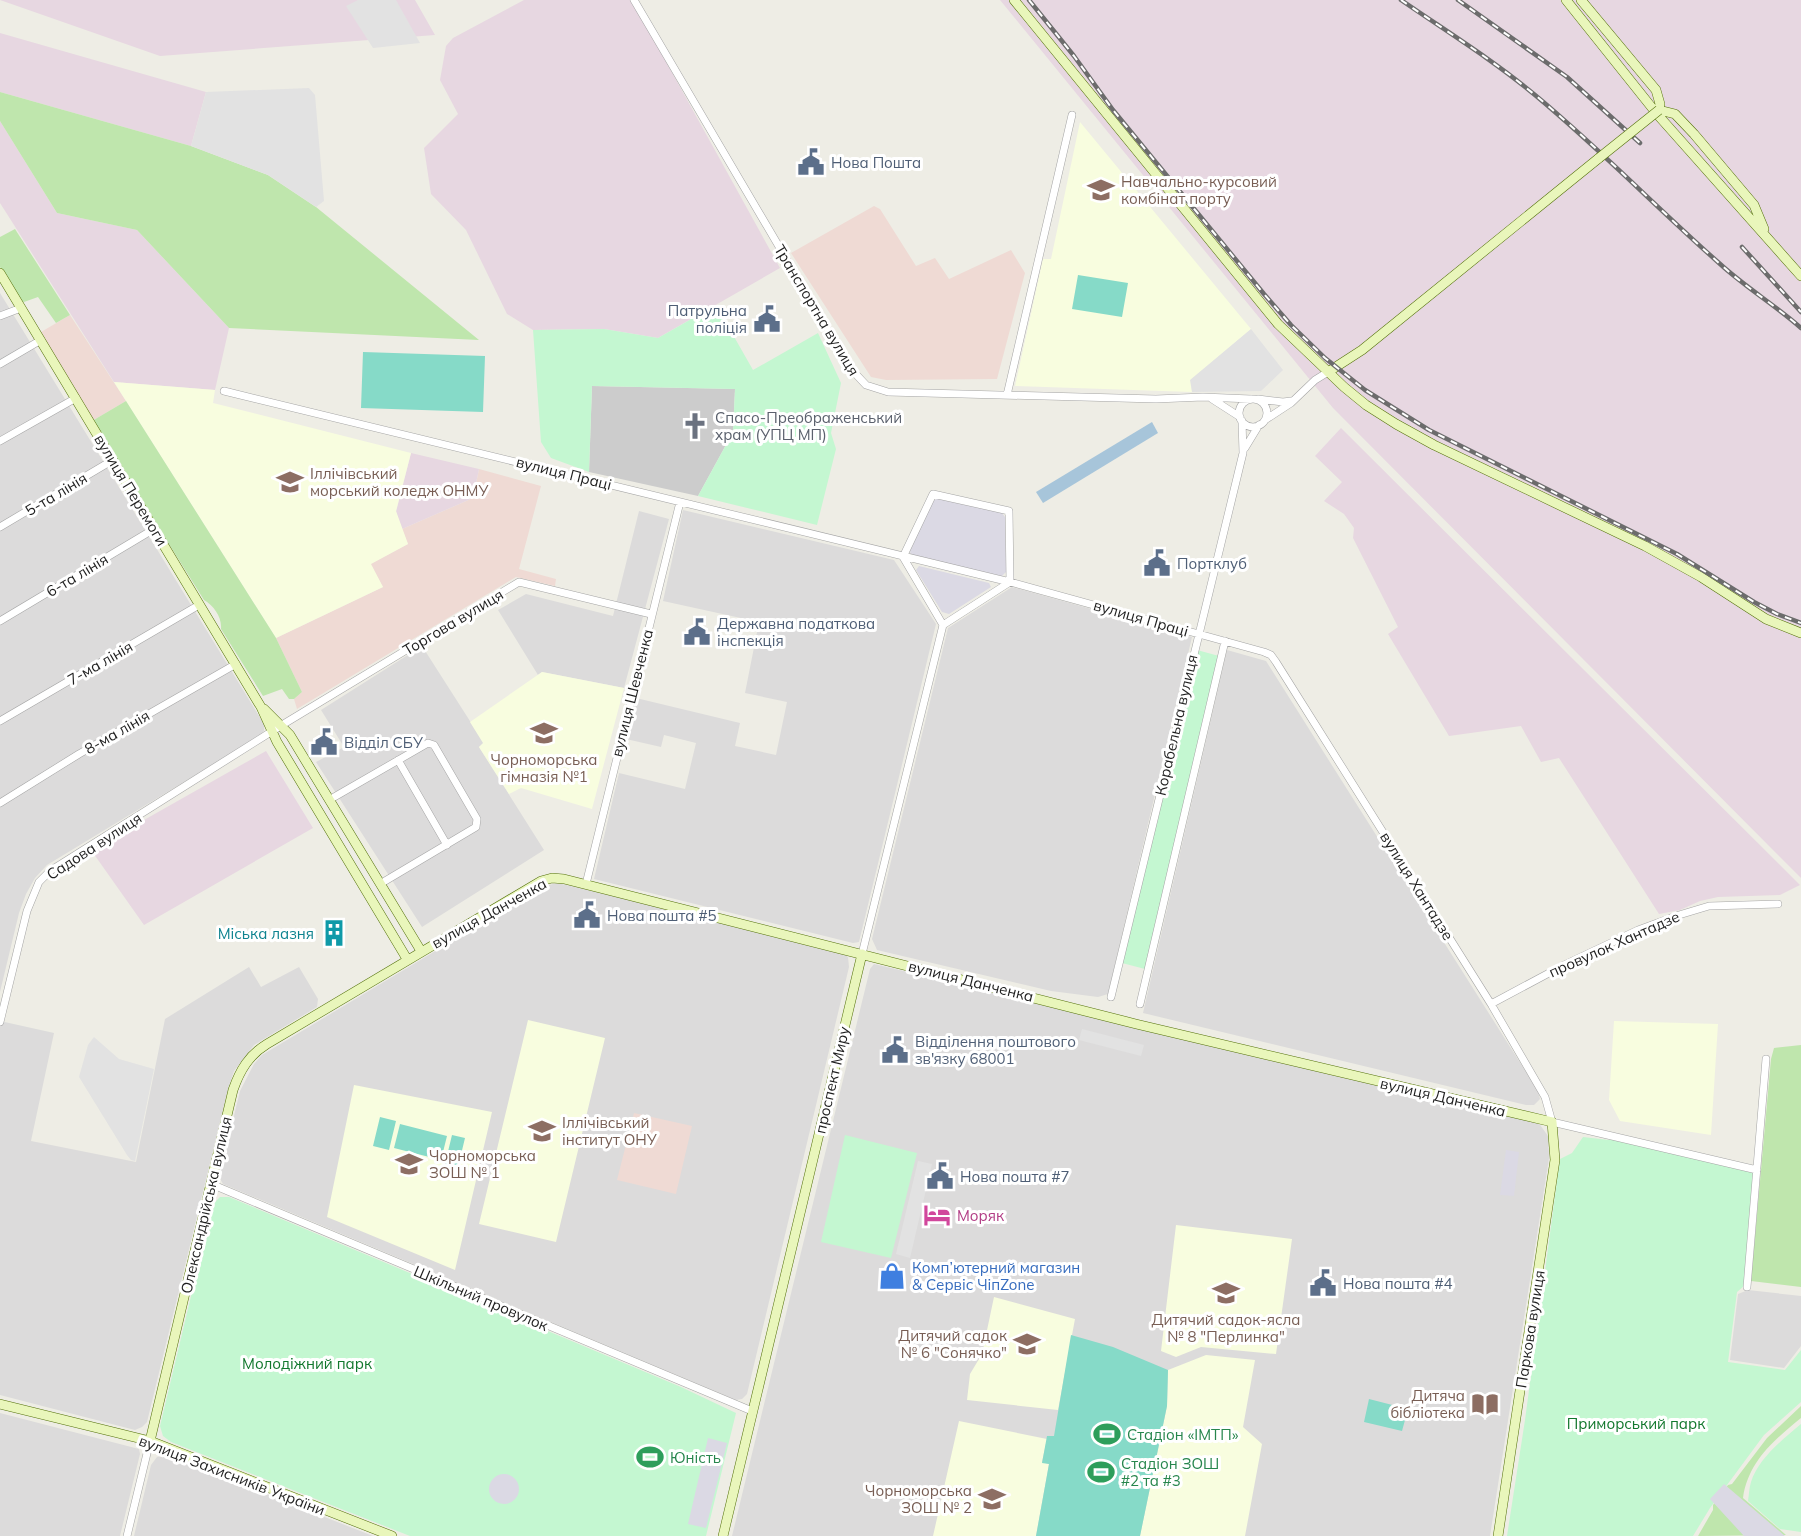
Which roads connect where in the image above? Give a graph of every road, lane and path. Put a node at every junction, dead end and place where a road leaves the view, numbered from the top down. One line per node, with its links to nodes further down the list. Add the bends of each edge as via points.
1 (634, 0): 16 (street, Транспортна вулиця, via 858,378 888,392)
2 (1014, 0): 14 (street, via 1278,324)
3 (1566, 0): 7 (street, via 1657,114)
4 (1581, 0): 5 (street, via 1656,90)
5 (1659, 110): 7 (street, via 1675,114 1754,205); 14 (street, bridge, via 1362,350)
6 (1071, 115): 16 (street)
7 (1767, 238): 9 (street)
8 (0, 273): 10 (street, вулиця Перемоги)
9 (1801, 276)
10 (21, 308): 11 (street); 12 (street, вулиця Перемоги)
11 (0, 316)
12 (41, 340): 13 (street); 18 (street, вулиця Перемоги)
13 (0, 364)
14 (1328, 372): 20 (street); 35 (street, via 1366,405 1434,445 1645,546 1766,619)
15 (224, 391): 26 (street, вулиця Праці)
16 (1007, 395): 17 (street, Транспортна вулиця)
17 (1207, 397): 19 (street, Транспортна вулиця); 21 (street)
18 (76, 398): 23 (street); 25 (street, вулиця Перемоги)
19 (1253, 399): 20 (street, Транспортна вулиця); 21 (street, via 1240,407); 22 (street, via 1266,408)
20 (1296, 399): 22 (street)
21 (1241, 419): 22 (street, via 1250,426); 24 (street)
22 (1261, 423): 24 (street)
23 (0, 441)
24 (1243, 453): 36 (street, Корабельна вулиця)
25 (113, 460): 27 (street, 5-та лінія); 28 (street, вулиця Перемоги)
26 (680, 502): 29 (street, вулиця Праці); 32 (street, вулиця Шевченка)
27 (0, 527)
28 (154, 529): 31 (street, вулиця Перемоги); 33 (street, 6-та лінія)
29 (903, 557): 30 (street, вулиця Праці); 30 (street, via 933,494 998,508 1009,511); 34 (street)
30 (1010, 582): 34 (street); 36 (street, вулиця Праці)
31 (199, 605): 39 (street, вулиця Перемоги); 41 (street, 7-ма лінія)
32 (651, 614): 42 (street, Торгова вулиця, via 519,582); 49 (street, вулиця Шевченка)
33 (0, 621)
34 (943, 625): 52 (street, проспект Миру)
35 (1801, 633)
36 (1197, 634): 37 (street, вулиця Праці); 54 (street, Корабельна вулиця)
37 (1225, 641): 38 (street, вулиця Праці); 55 (street, Корабельна вулиця)
38 (1271, 656): 56 (street, вулиця Хантадзе)
39 (236, 664): 40 (street, вулиця Перемоги); 46 (street, 8-ма лінія)
40 (261, 707): 42 (street, вулиця Перемоги); 43 (street, вулиця Перемоги)
41 (0, 721)
42 (282, 725): 43 (street, Торгова вулиця); 45 (street, вулиця Перемоги)
43 (272, 732): 53 (street, вулиця Перемоги); 57 (street, Садова вулиця, via 50,871 39,882 27,911)
44 (398, 760): 45 (street); 47 (street); 47 (street, via 431,743 477,819 476,826)
45 (329, 800): 48 (street, вулиця Перемоги)
46 (0, 803)
47 (447, 845): 48 (street)
48 (380, 884): 51 (street, вулиця Перемоги)
49 (586, 884): 51 (street, вулиця Данченка, via 552,878 541,881); 52 (street, вулиця Данченка)
50 (1778, 904): 56 (street, провулок Хантадзе, via 1709,906 1679,915 1585,955)
51 (421, 951): 53 (street, вулиця Данченка)
52 (862, 954): 59 (street, вулиця Данченка, via 1136,1024); 64 (street, проспект Миру)
53 (407, 959): 61 (street, Олександрійська вулиця, via 257,1050 248,1060 233,1090)
54 (1111, 997)
55 (1140, 1004)
56 (1491, 1004): 59 (street, вулиця Хантадзе, via 1545,1097)
57 (0, 1022)
58 (1766, 1059): 60 (street)
59 (1552, 1122): 60 (street); 69 (street, Паркова вулиця, via 1555,1160)
60 (1757, 1170): 62 (street)
61 (211, 1184): 64 (street, Шкільний провулок); 65 (street, Олександрійська вулиця)
62 (1747, 1287)
63 (0, 1404): 65 (street, вулиця Захисників України)
64 (752, 1411): 68 (street, проспект Миру)
65 (150, 1441): 66 (street, Олександрійська вулиця); 67 (street, вулиця Захисників України)
66 (127, 1536)
67 (392, 1536)
68 (723, 1536)
69 (1498, 1536)

